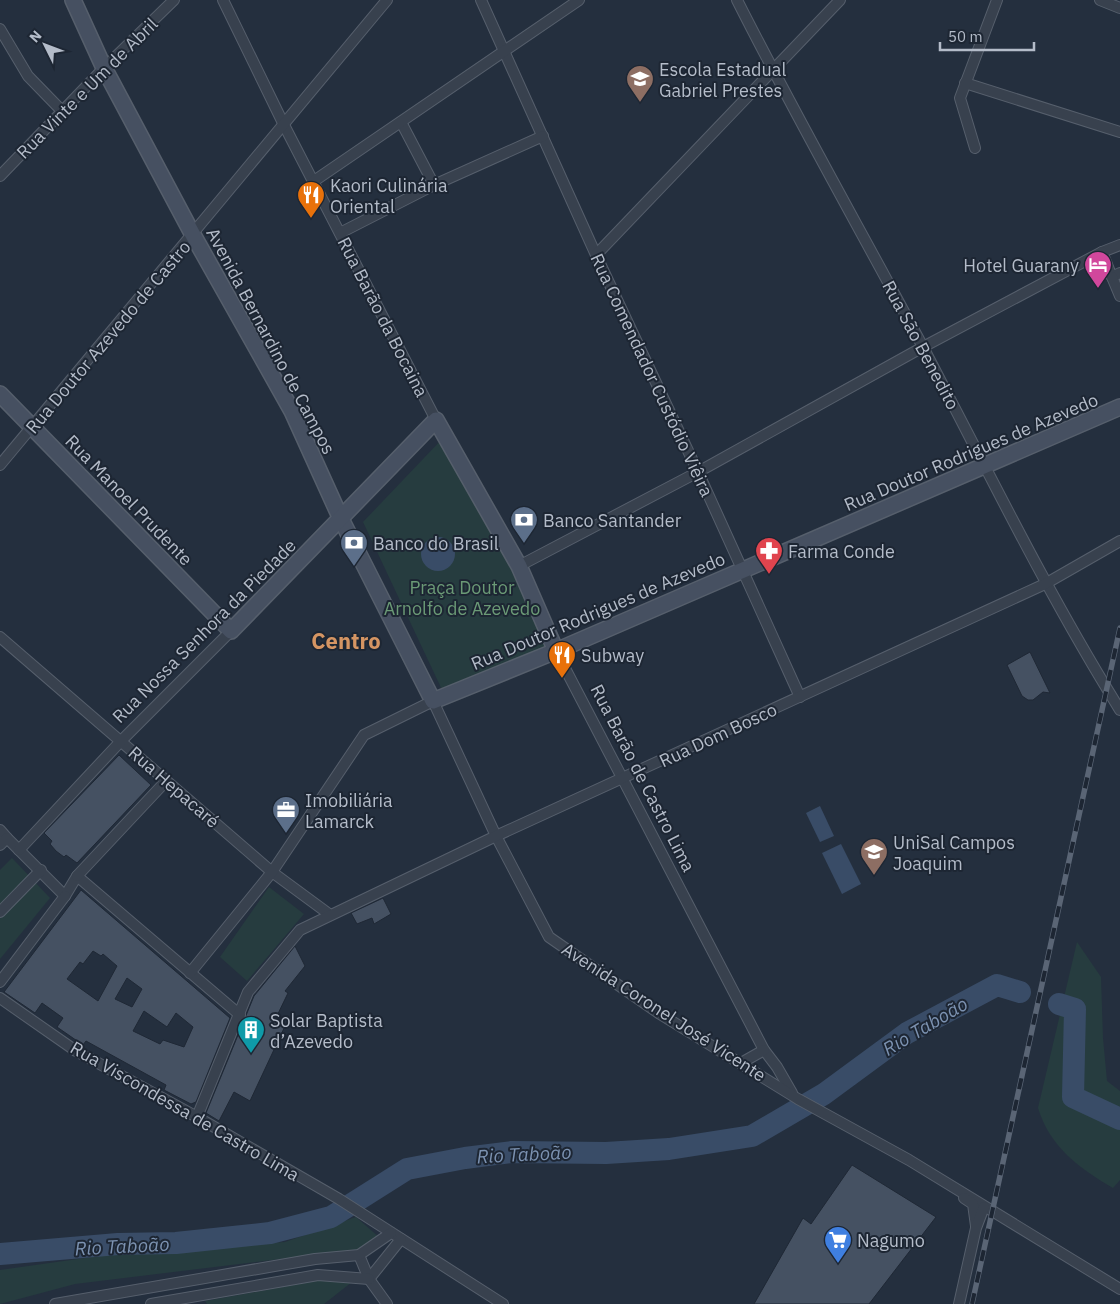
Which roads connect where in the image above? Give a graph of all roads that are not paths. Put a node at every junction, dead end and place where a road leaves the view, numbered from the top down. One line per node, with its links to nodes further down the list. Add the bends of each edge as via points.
1 (73, 0): 14 (street, Avenida Bernardino de Campos)
2 (174, 0): 14 (street, Rua Vinte e Um de Abril)
3 (223, 0): 19 (street, Rua Barão da Bocaina)
4 (387, 0): 19 (street, Rua Doutor Azevedo de Castro)
5 (481, 0): 13 (street, Rua Comendador Custódio Viêira)
6 (579, 0): 13 (street)
7 (737, 0): 15 (street, Rua São Benedito)
8 (840, 0): 15 (street)
9 (997, 0): 16 (street)
10 (1100, 0): 11 (street)
11 (1120, 8)
12 (0, 29): 17 (street, via 28,76)
13 (506, 52): 18 (street); 21 (street, Rua Comendador Custódio Viêira)
14 (104, 68): 17 (street, Rua Vinte e Um de Abril); 27 (street, Avenida Bernardino de Campos)
15 (773, 71): 30 (street); 33 (street, Rua São Benedito)
16 (965, 83): 20 (street); 22 (street, via 960,98)
17 (64, 112): 23 (street, Rua Vinte e Um de Abril)
18 (401, 122): 24 (street); 25 (street)
19 (284, 125): 24 (street, Rua Barão da Bocaina); 27 (street, Rua Doutor Azevedo de Castro)
20 (1120, 132)
21 (543, 136): 25 (street); 30 (street, Rua Comendador Custódio Viêira)
22 (975, 148)
23 (0, 176)
24 (314, 182): 26 (street, Rua Barão da Bocaina)
25 (434, 185): 26 (street)
26 (340, 232): 36 (street, Rua Barão da Bocaina)
27 (193, 235): 37 (street, Rua Doutor Azevedo de Castro); 41 (street, Avenida Bernardino de Campos, via 292,411)
28 (1120, 245): 29 (street)
29 (1102, 252): 31 (street); 33 (street)
30 (596, 255): 40 (street, Rua Comendador Custódio Viêira)
31 (1116, 275): 32 (street)
32 (1120, 296)
33 (923, 347): 39 (street, Rua São Benedito); 40 (street)
34 (0, 394): 37 (street, Rua Manoel Prudente)
35 (1120, 407): 39 (street, Rua Doutor Rodrigues de Azevedo)
36 (436, 420): 41 (street, Rua Nossa Senhora da Piedade); 43 (street, Rua Barão de Castro Lima)
37 (32, 427): 38 (street, Rua Doutor Azevedo de Castro); 46 (street, Rua Manoel Prudente)
38 (0, 465)
39 (985, 467): 44 (street, Rua Doutor Rodrigues de Azevedo); 45 (street, Rua São Benedito)
40 (698, 472): 43 (street); 44 (street, Rua Comendador Custódio Viêira)
41 (342, 519): 46 (street, Rua Nossa Senhora da Piedade); 50 (street, Avenida Bernardino de Campos)
42 (1120, 541): 45 (street, Rua Dom Bosco)
43 (519, 566): 48 (street, Rua Barão de Castro Lima)
44 (743, 570): 48 (street, Rua Doutor Rodrigues de Azevedo); 49 (street, Rua Comendador Custódio Viêira)
45 (1045, 584): 49 (street, Rua Dom Bosco); 51 (street, Rua São Benedito)
46 (231, 631): 52 (street, Rua Nossa Senhora da Piedade)
47 (0, 637): 52 (street, Rua Hepacaré)
48 (556, 651): 50 (street, Rua Doutor Rodrigues de Azevedo); 53 (street, Rua Barão de Castro Lima)
49 (800, 697): 53 (street, Rua Dom Bosco)
50 (433, 701): 56 (street, Avenida Coronel José Vicente); 60 (street, Rua Doutor Rodrigues de Azevedo, via 364,735)
51 (1120, 710)
52 (121, 741): 54 (street, Rua Hepacaré); 58 (street, Rua Nossa Senhora da Piedade)
53 (622, 779): 56 (street, Rua Dom Bosco); 71 (street, Rua Barão de Castro Lima)
54 (166, 781): 60 (street, Rua Hepacaré); 61 (street)
55 (0, 830): 57 (street)
56 (496, 836): 64 (street, Rua Dom Bosco); 72 (street, Avenida Coronel José Vicente, via 549,937 660,1014)
57 (4, 842): 58 (street)
58 (19, 850): 59 (street)
59 (41, 870): 62 (street); 63 (street)
60 (272, 872): 64 (street, Rua Hepacaré); 66 (street, Rua Doutor Rodrigues de Azevedo)
61 (77, 876): 62 (street); 66 (street)
62 (65, 896): 65 (street)
63 (0, 912)
64 (329, 914): 70 (street, Rua Dom Bosco, via 300,930 248,992)
65 (11, 965): 67 (street); 68 (street)
66 (190, 973): 70 (street)
67 (0, 975)
68 (0, 982)
69 (0, 998): 76 (street, Rua Viscondessa de Castro Lima, via 76,1051)
70 (240, 1015): 76 (street, Rua Dom Bosco)
71 (764, 1050): 72 (street); 73 (street, Rua Barão de Castro Lima)
72 (741, 1063): 74 (street, Avenida Coronel José Vicente)
73 (778, 1067): 74 (street); 75 (street, Rua Barão de Castro Lima)
74 (757, 1072): 75 (street, Avenida Coronel José Vicente)
75 (796, 1098): 77 (street, Avenida Coronel José Vicente)
76 (198, 1117): 80 (street, Rua Viscondessa de Castro Lima)
77 (946, 1182): 78 (street); 79 (street, via 973,1204)
78 (984, 1207): 79 (street); 83 (street)
79 (976, 1228): 88 (street)
80 (396, 1236): 81 (street); 82 (street); 87 (street, Rua Viscondessa de Castro Lima)
81 (359, 1255): 82 (street); 84 (street, via 316,1259)
82 (369, 1279): 85 (street, via 318,1275); 86 (street)
83 (1120, 1288)
84 (55, 1304)
85 (151, 1304)
86 (387, 1304)
87 (503, 1304)
88 (959, 1304)

